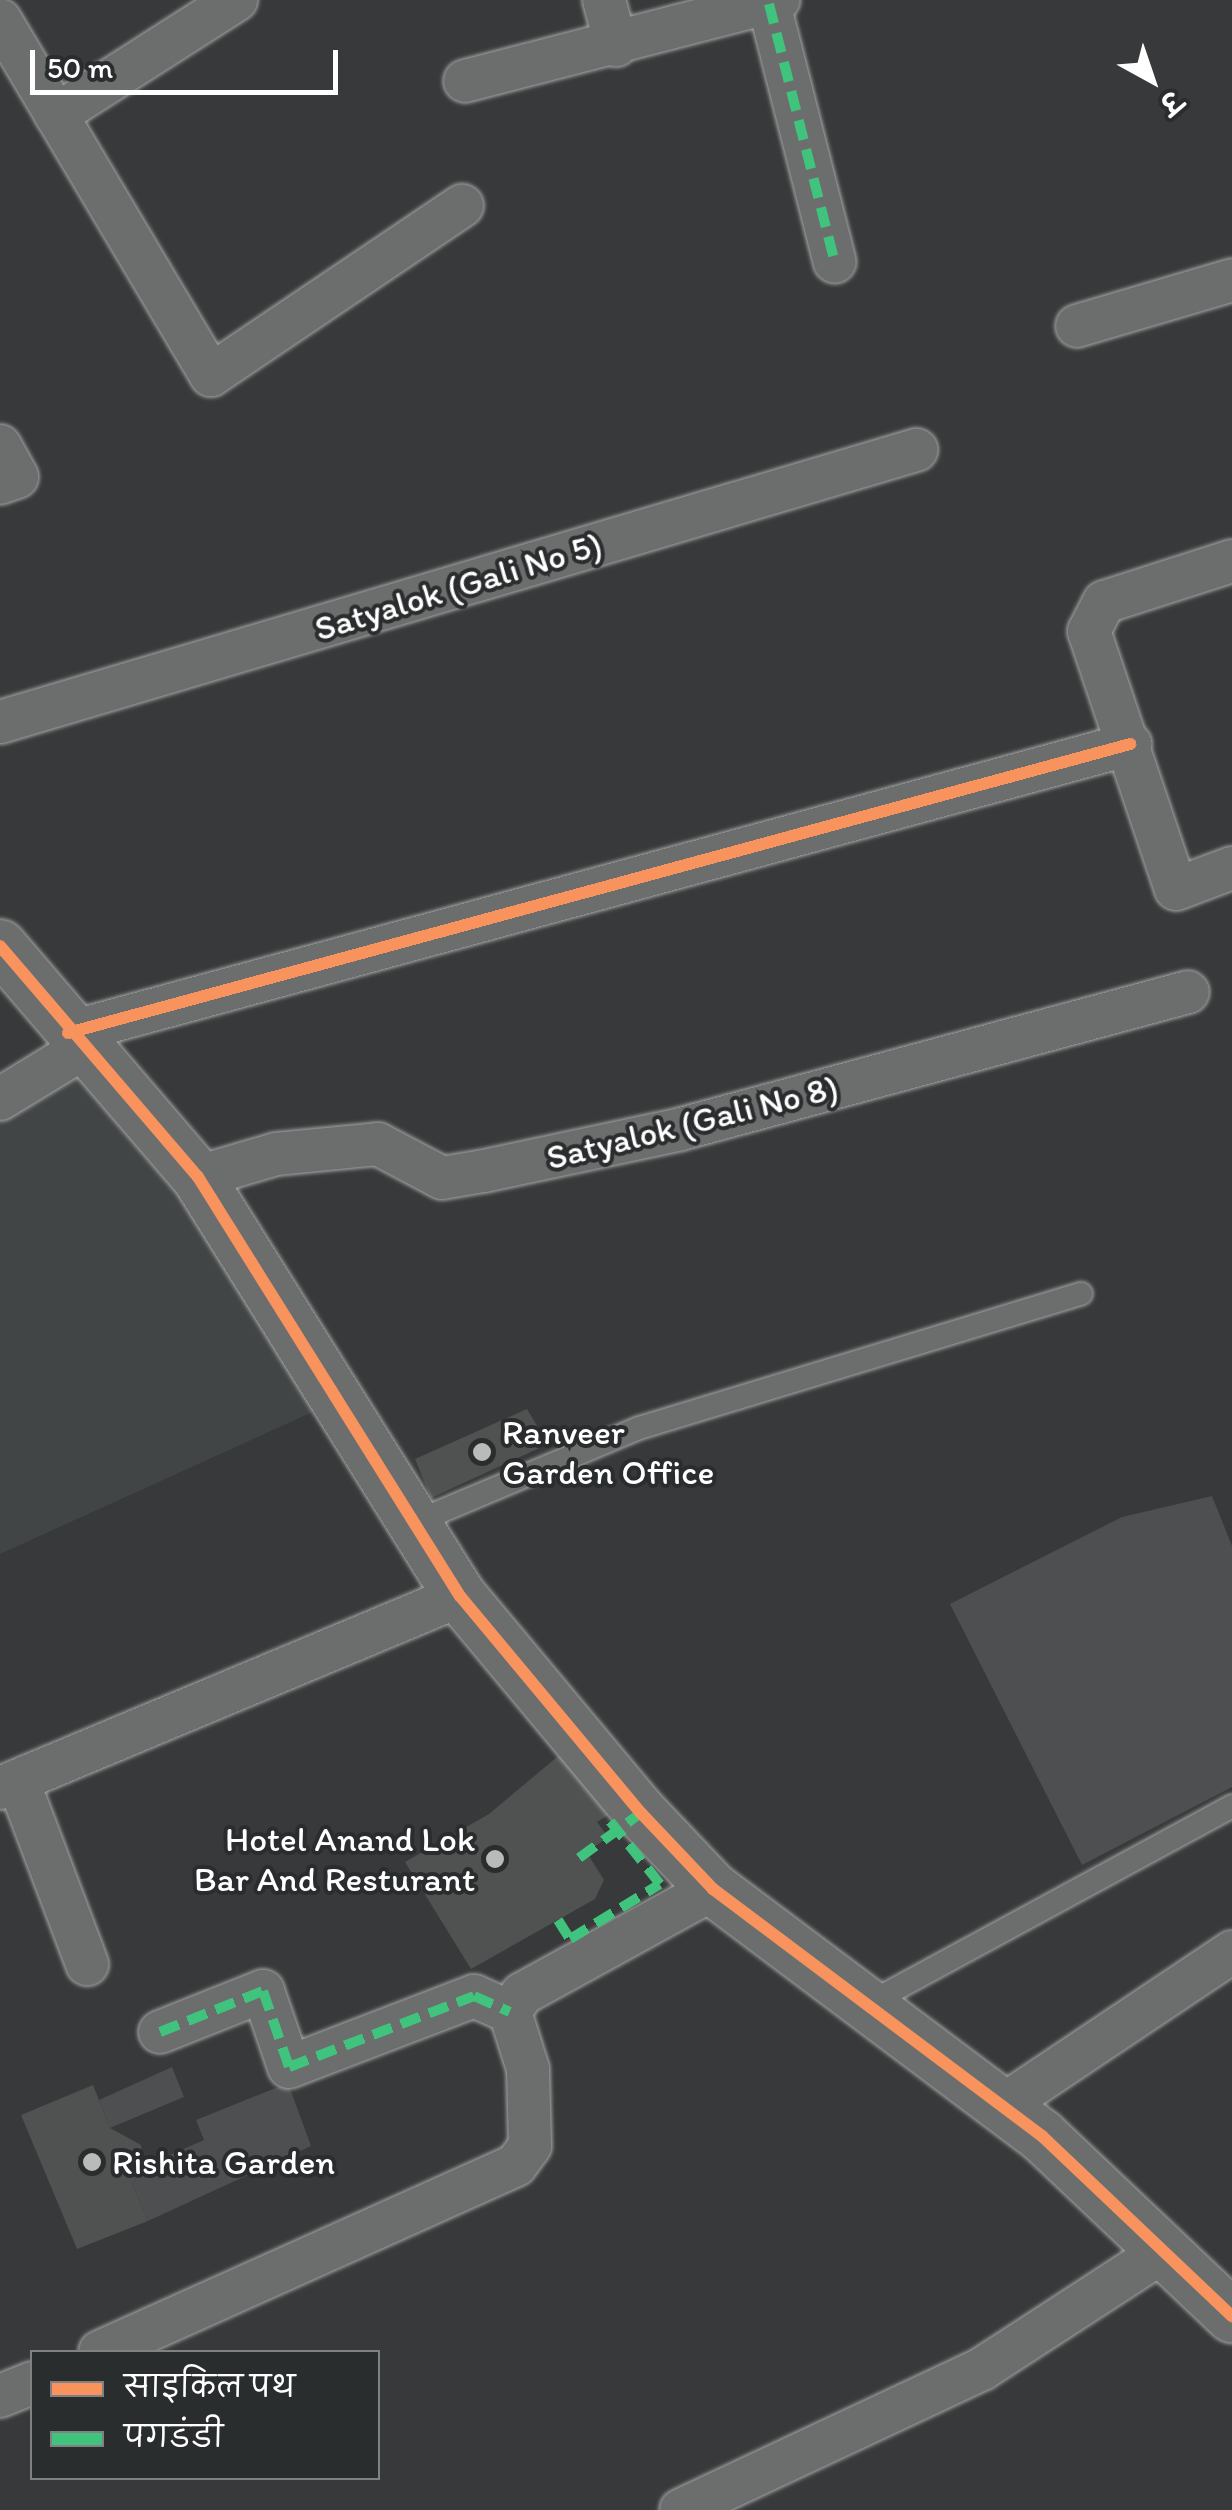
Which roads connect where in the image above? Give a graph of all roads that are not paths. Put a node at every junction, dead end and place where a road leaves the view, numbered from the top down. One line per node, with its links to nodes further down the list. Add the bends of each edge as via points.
1 (236, 0): 7 (street)
2 (604, 0): 5 (street)
3 (774, 2): 5 (street); 9 (street)
4 (0, 20): 7 (street)
5 (616, 45): 6 (street)
6 (465, 80)
7 (56, 115): 8 (street, via 211,374)
8 (462, 206)
9 (835, 262)
10 (1232, 280): 11 (street)
11 (1077, 326)
12 (0, 446): 14 (street, via 17,477)
13 (916, 450): 16 (street, Satyalok (Gali No 5))
14 (0, 483)
15 (1232, 561): 17 (street, via 1104,602 1092,614 1089,631)
16 (0, 722)
17 (1130, 744): 18 (street, via 1176,889); 21 (street)
18 (1232, 868)
19 (0, 946): 21 (street)
20 (1188, 992): 23 (street, Satyalok (Gali No 8), via 681,1129 470,1174 442,1178 378,1144 276,1154)
21 (76, 1041): 22 (street); 23 (street)
22 (0, 1098)
23 (198, 1176): 25 (street)
24 (1080, 1294): 25 (lane, via 639,1428)
25 (418, 1521): 26 (street)
26 (460, 1596): 27 (street); 29 (street)
27 (9, 1784): 31 (street)
28 (1232, 1806): 32 (lane)
29 (713, 1889): 32 (street); 33 (street, via 522,1994)
30 (1232, 1952): 35 (street)
31 (88, 1964)
32 (865, 2006): 35 (street)
33 (510, 2012): 34 (street, via 474,1996 289,2067 263,1991); 38 (street, via 529,2087 530,2146 516,2165)
34 (160, 2032)
35 (1002, 2106): 36 (street)
36 (1162, 2252): 37 (street); 41 (street, via 982,2369)
37 (1223, 2294)
38 (104, 2350)
39 (30, 2384): 40 (street)
40 (0, 2396)
41 (681, 2510)

